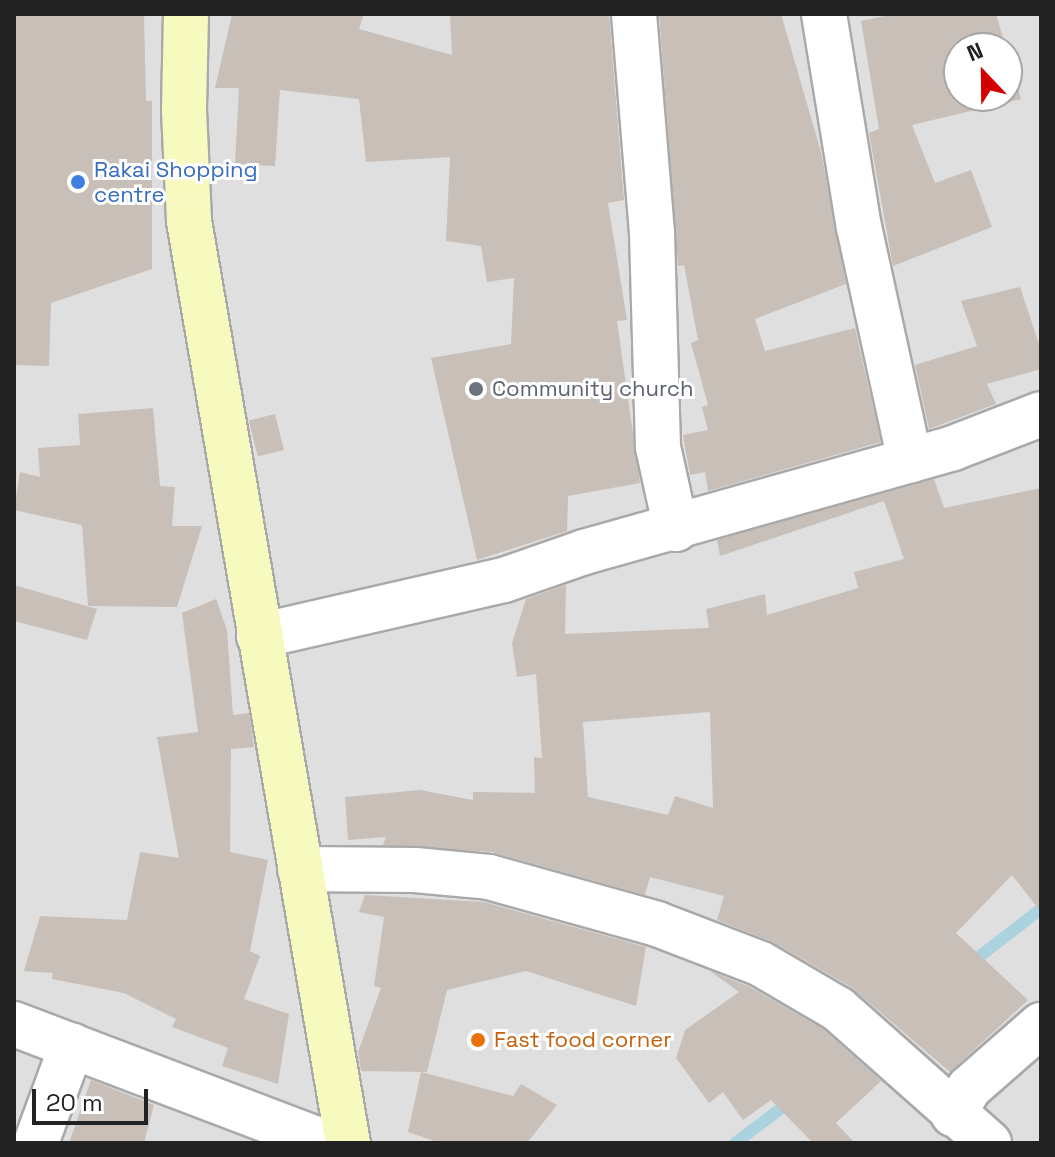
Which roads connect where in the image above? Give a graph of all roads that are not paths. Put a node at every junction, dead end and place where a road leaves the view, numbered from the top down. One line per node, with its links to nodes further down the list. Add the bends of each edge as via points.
1 (186, 14): 7 (street, via 189,221)
2 (634, 14): 6 (street, via 652,233 658,447)
3 (824, 14): 5 (street, via 859,227)
4 (1041, 414): 5 (street)
5 (910, 460): 6 (street)
6 (676, 529): 7 (street, via 436,598)
7 (259, 636): 8 (street)
8 (300, 869): 12 (street, via 489,877 672,930 761,964 838,1009); 15 (street)
9 (14, 1024): 11 (street)
10 (1041, 1025): 12 (street, via 969,1088)
11 (72, 1045): 13 (street); 14 (street)
12 (953, 1114): 16 (street)
13 (36, 1143)
14 (327, 1143)
15 (348, 1143)
16 (989, 1143)

